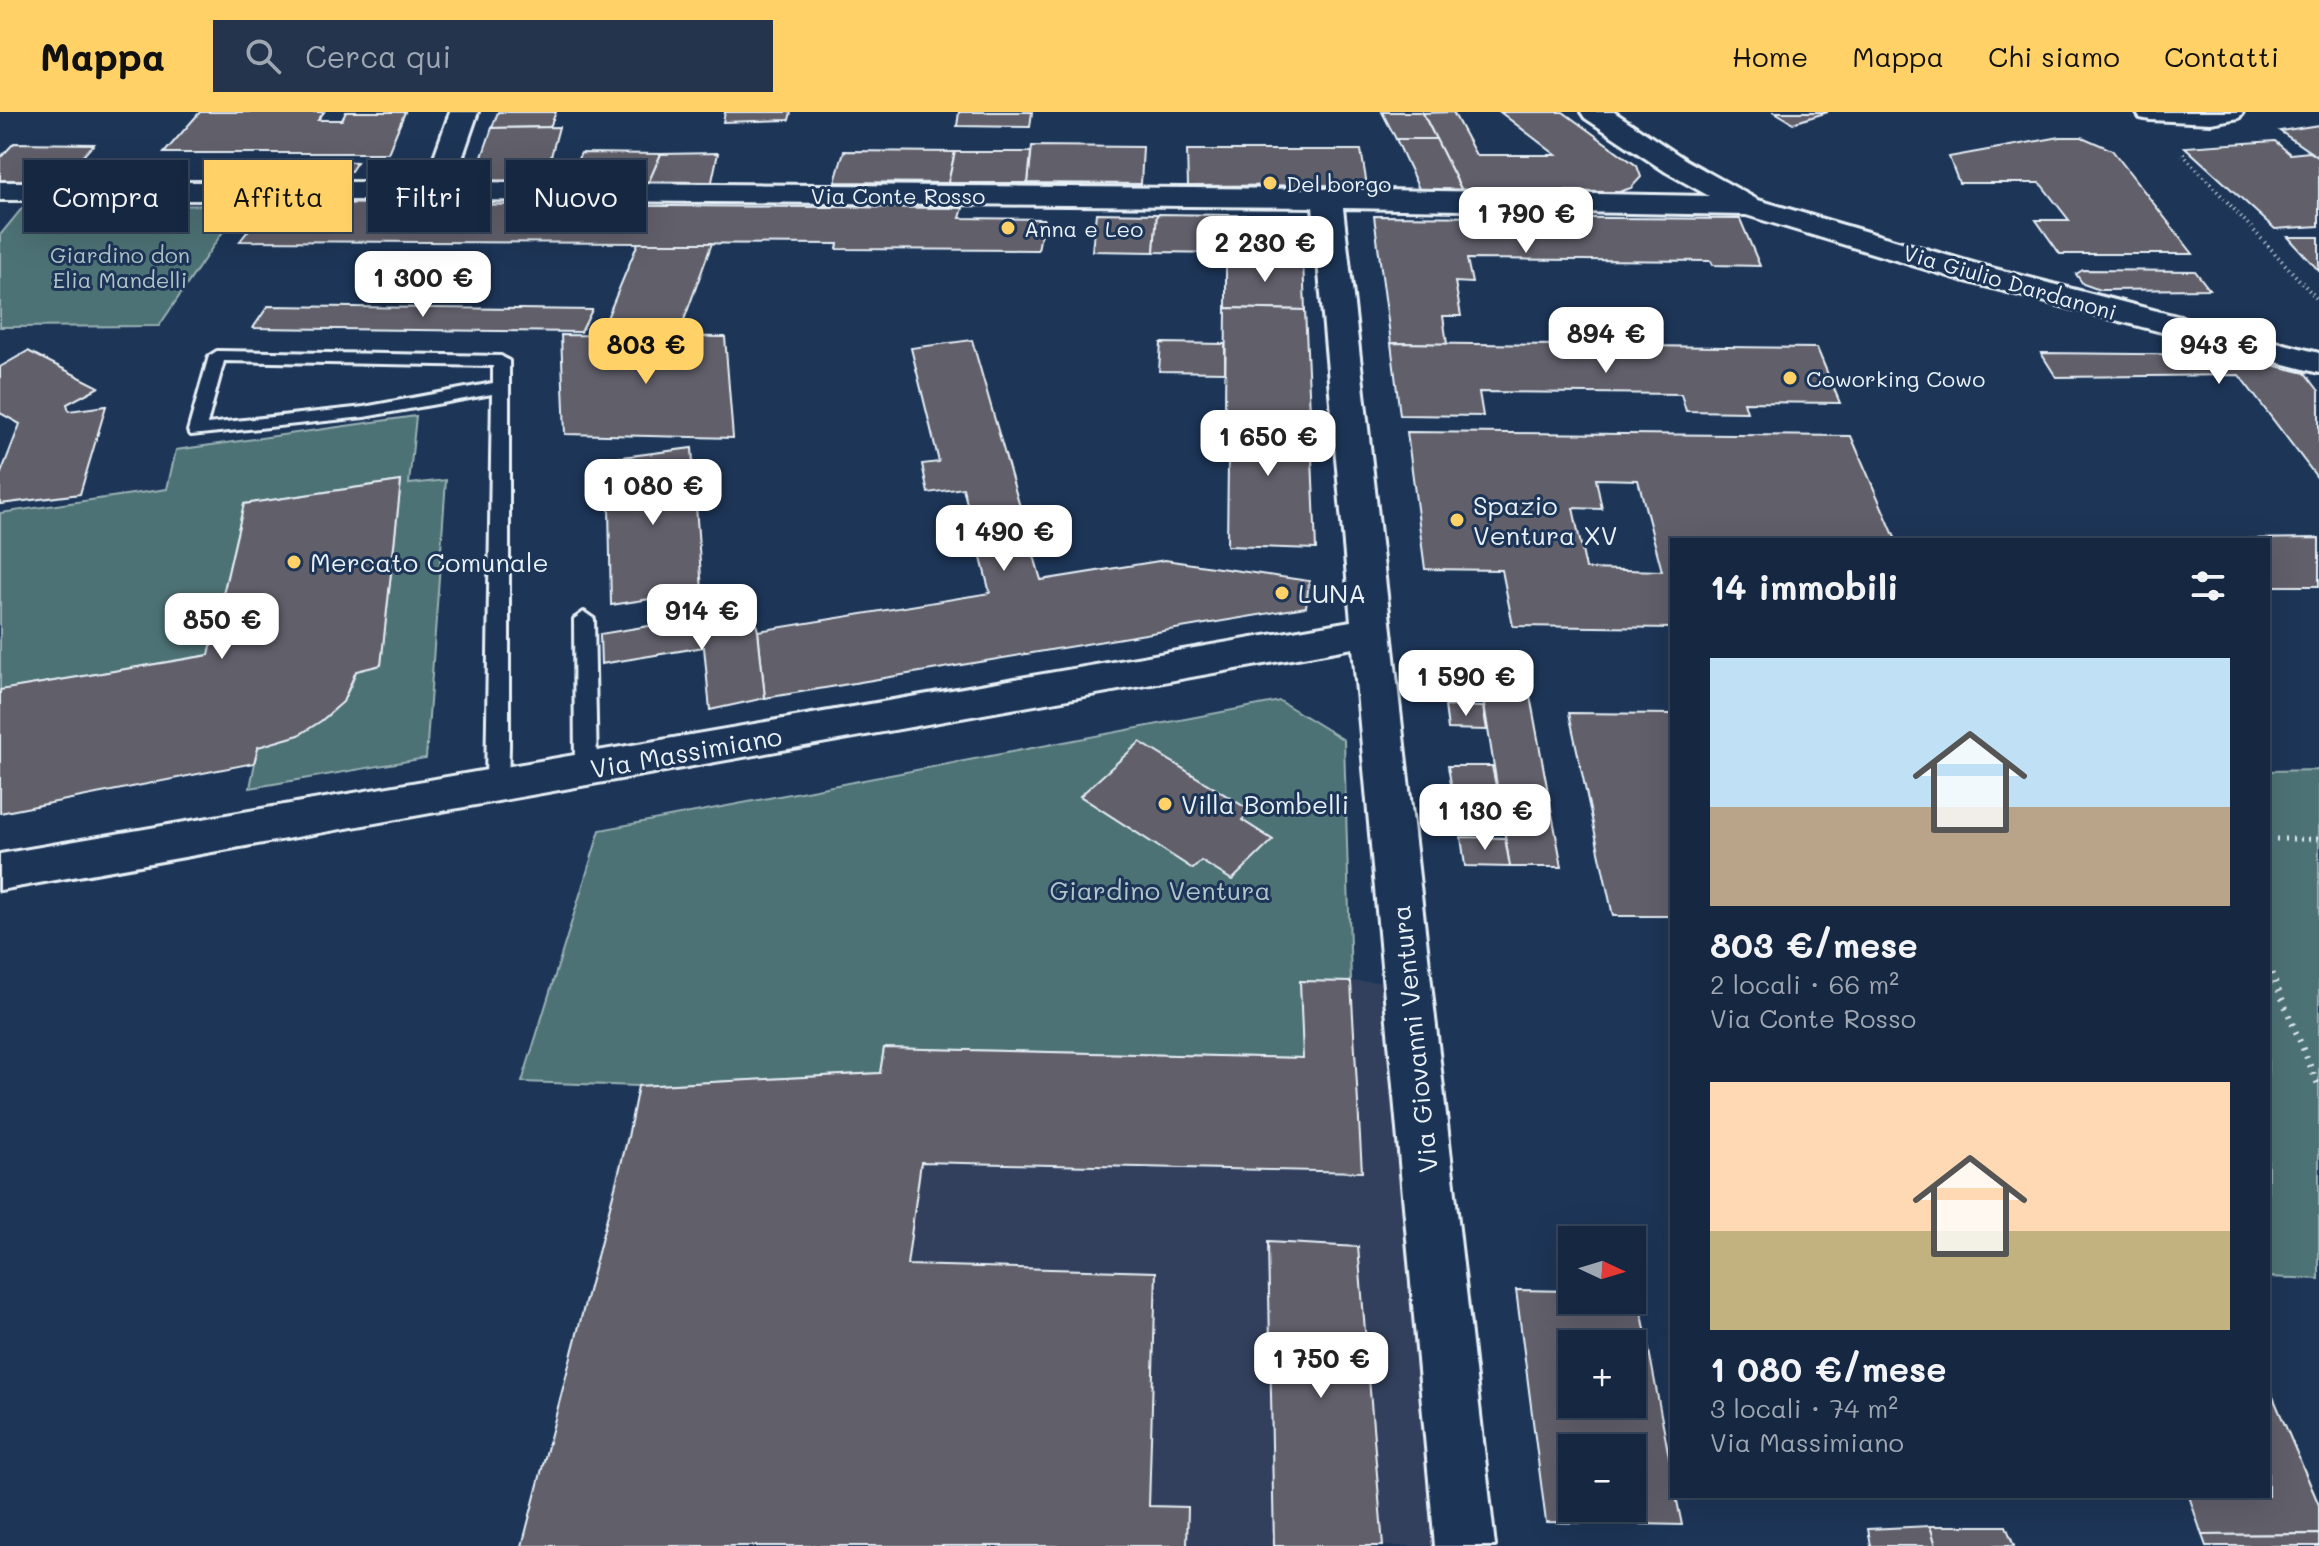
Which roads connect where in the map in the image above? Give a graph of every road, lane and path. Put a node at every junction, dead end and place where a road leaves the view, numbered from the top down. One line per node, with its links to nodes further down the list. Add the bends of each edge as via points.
1 (464, 112): 5 (street)
2 (1595, 112): 10 (street)
3 (2229, 112): 4 (street)
4 (2157, 114): 11 (path, via 2168,138)
5 (447, 160)
6 (0, 191): 7 (street, Via Conte Rosso)
7 (368, 191)
8 (490, 191): 9 (street, Via Conte Rosso)
9 (1327, 198): 10 (street, Via Conte Rosso); 15 (street, Via Giovanni Ventura)
10 (1748, 206): 12 (street, Via Giulio Dardanoni, via 1969,272)
11 (2319, 301)
12 (2319, 363)
13 (501, 387): 13 (lane, via 501,361 217,356 197,431 364,412); 17 (lane)
14 (584, 619): 16 (lane)
15 (1373, 631): 16 (street, Via Massimiano); 23 (street, Via Giovanni Ventura)
16 (586, 770): 17 (street, Via Massimiano)
17 (497, 785): 20 (street, Via Massimiano)
18 (2270, 839): 19 (path)
19 (2319, 839)
20 (0, 872)
21 (2270, 970): 22 (path)
22 (2319, 1087)
23 (1465, 1546)

